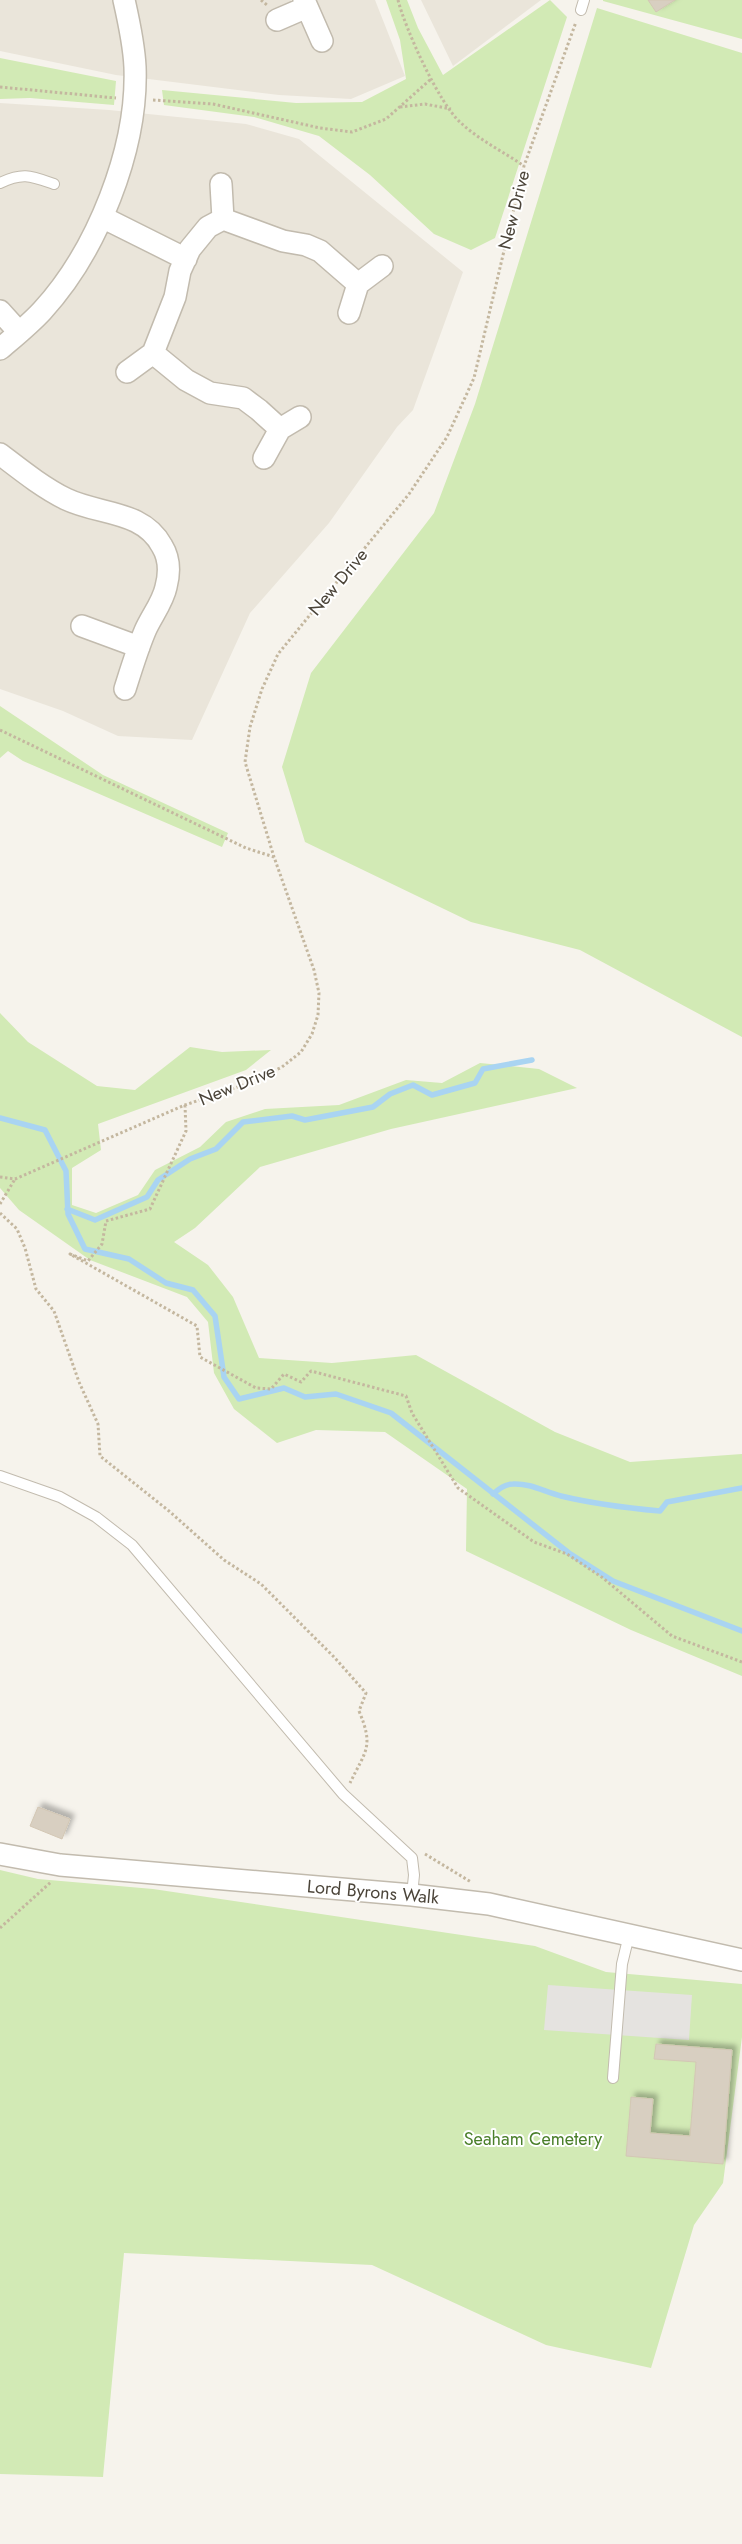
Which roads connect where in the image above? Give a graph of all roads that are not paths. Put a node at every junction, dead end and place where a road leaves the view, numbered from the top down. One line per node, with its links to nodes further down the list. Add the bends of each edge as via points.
1 (124, 0): 8 (street, via 132,35 134,99 126,146)
2 (305, 4): 3 (street); 4 (street)
3 (277, 20)
4 (322, 41)
5 (0, 183): 6 (lane, via 15,176 29,176)
6 (54, 184)
7 (221, 184): 9 (street)
8 (102, 218): 10 (street); 15 (street, via 59,290 42,312)
9 (224, 219): 10 (street, via 208,227); 12 (street, via 320,251)
10 (186, 259): 17 (street)
11 (382, 266): 12 (street)
12 (358, 284): 14 (street)
13 (0, 311): 15 (street)
14 (349, 313)
15 (19, 332): 16 (street)
16 (0, 349)
17 (153, 353): 18 (street); 20 (street, via 186,380 210,392 243,398)
18 (127, 372)
19 (300, 417): 20 (street)
20 (280, 429): 22 (street)
21 (0, 454): 24 (street, via 66,499 135,520 158,537 169,568 166,588)
22 (264, 458)
23 (82, 626): 24 (street)
24 (139, 647): 25 (street)
25 (125, 689)
26 (0, 1476): 28 (lane, via 60,1498 96,1517 132,1545 344,1794 412,1858)
27 (0, 1854): 28 (street, Lord Byrons Walk, via 60,1865)
28 (412, 1895): 29 (street, Lord Byrons Walk, via 489,1904)
29 (629, 1935): 30 (street, Lord Byrons Walk); 31 (lane, via 622,1964)
30 (742, 1960)
31 (613, 2078)

